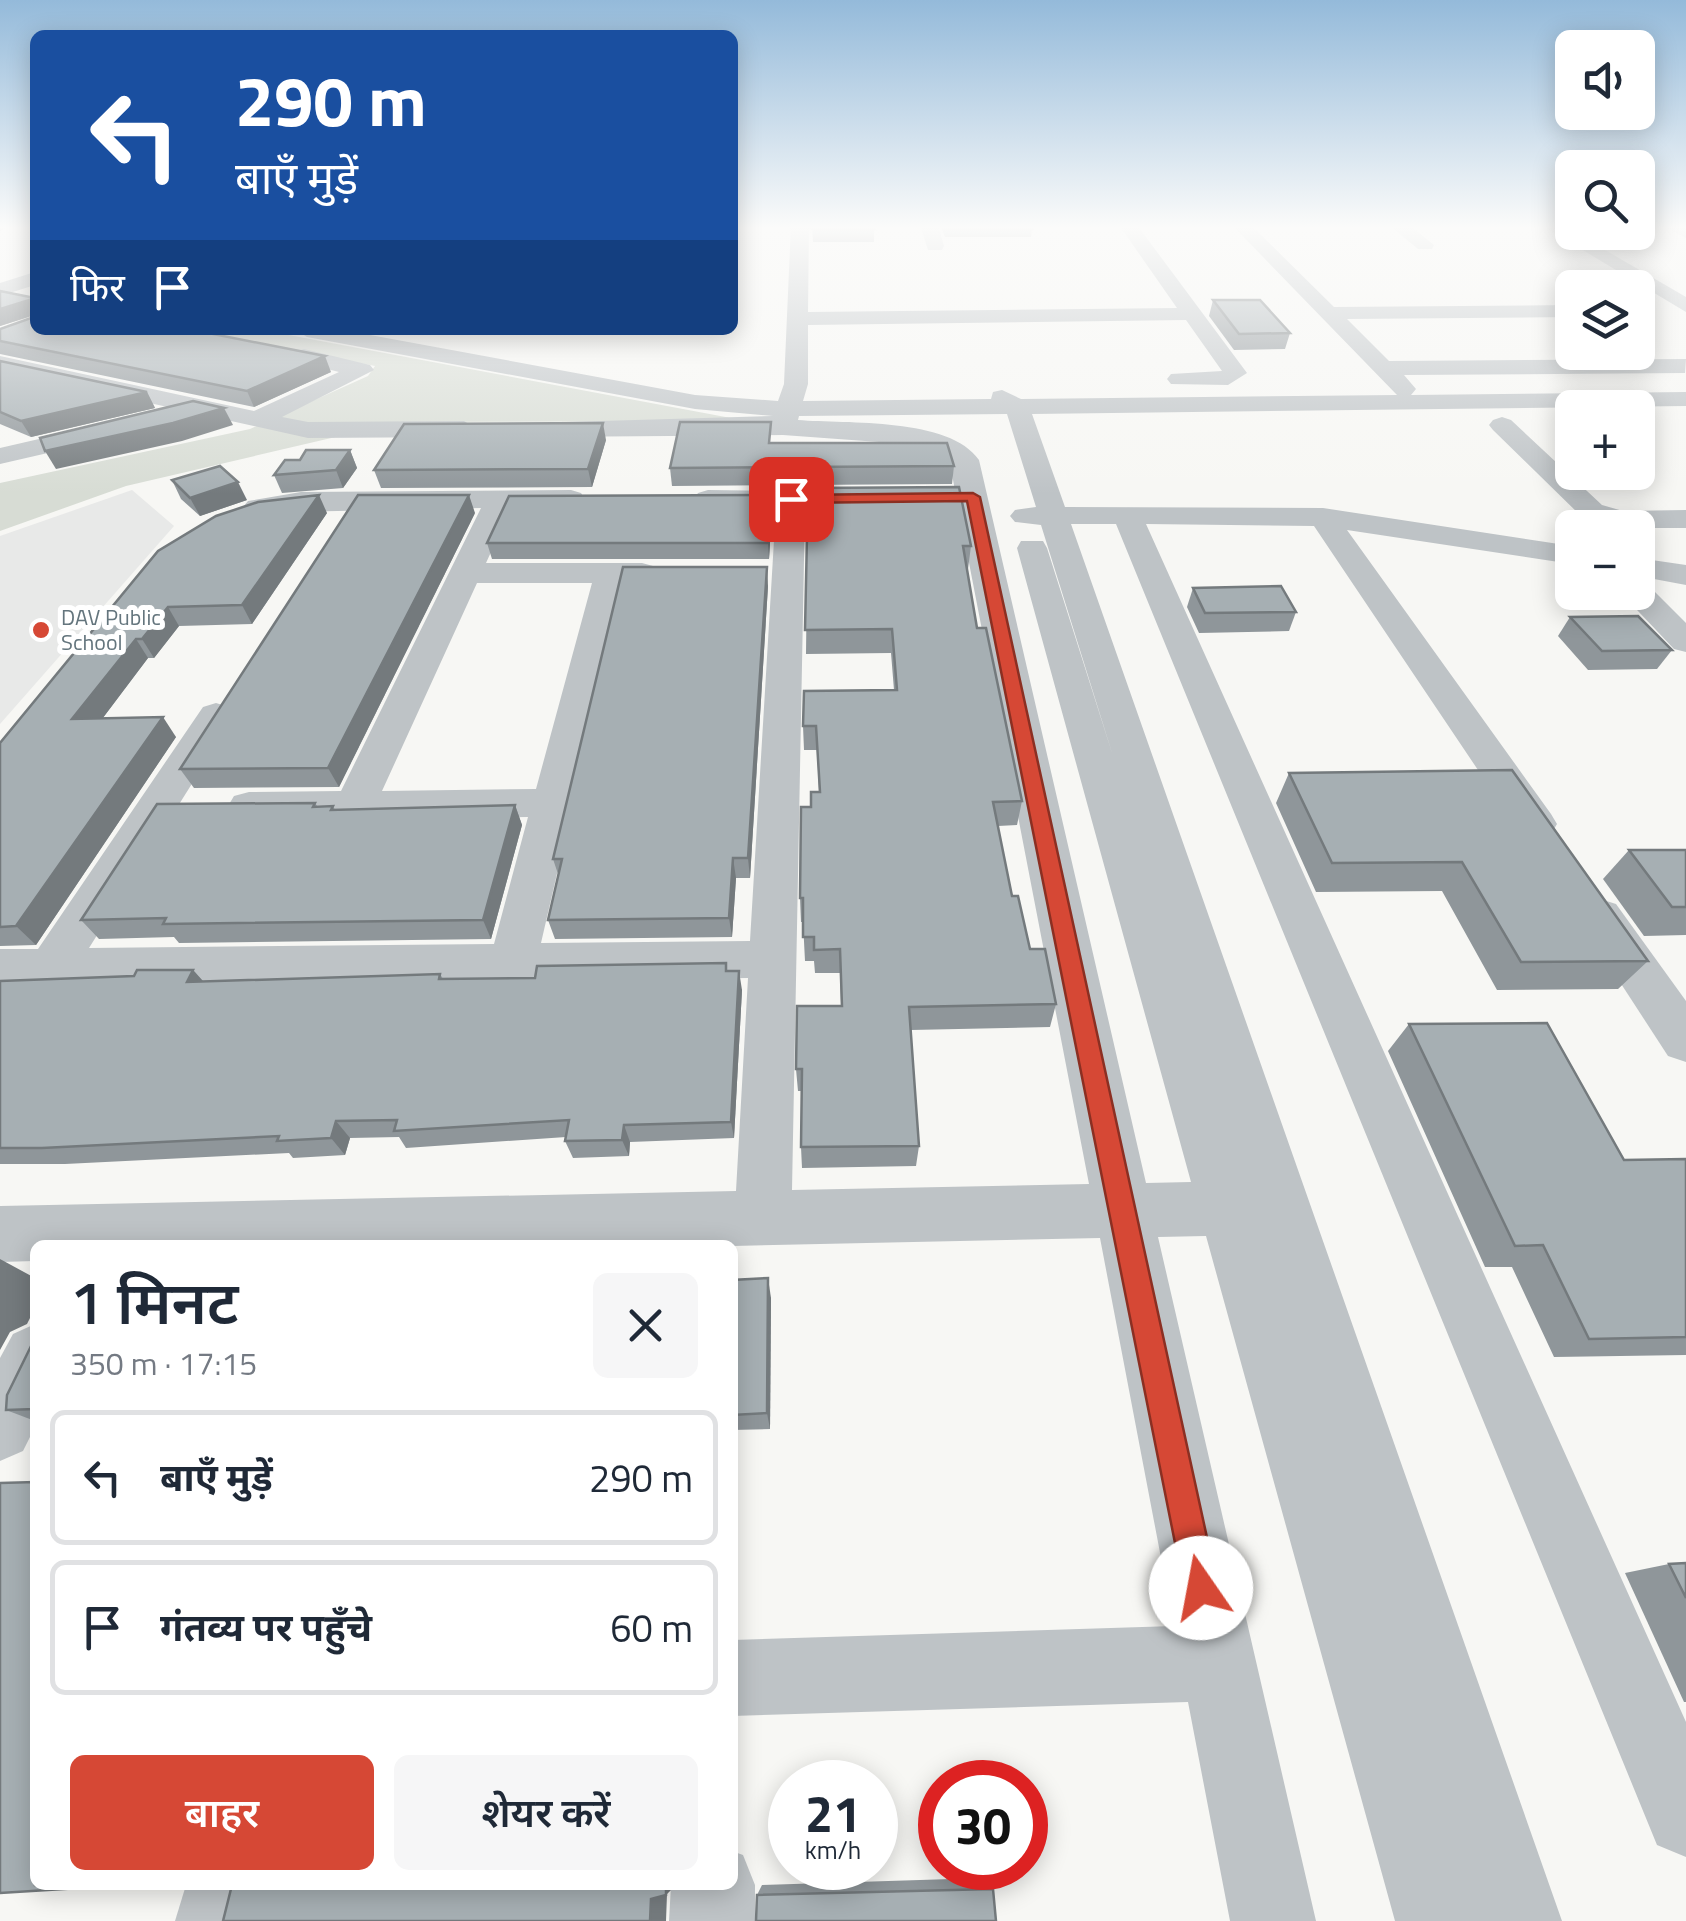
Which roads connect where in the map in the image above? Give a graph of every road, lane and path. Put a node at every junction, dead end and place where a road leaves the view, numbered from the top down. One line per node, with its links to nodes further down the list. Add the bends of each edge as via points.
1 (1193, 314): 14 (street, via 1234,376)
2 (798, 315): 6 (street)
3 (1142, 315): 6 (street)
4 (1300, 315): 9 (street)
5 (1338, 315): 13 (street)
6 (798, 319): 20 (street)
7 (334, 335): 20 (street, via 695,402)
8 (376, 335): 20 (street, via 694,392)
9 (1320, 336)
10 (283, 352): 23 (street, via 362,370)
11 (0, 363): 22 (street)
12 (1686, 366): 13 (street)
13 (1384, 368): 18 (street)
14 (1162, 380)
15 (1686, 390): 18 (street)
16 (1372, 391): 17 (street); 18 (street); 21 (street)
17 (1006, 395): 20 (street); 21 (street); 38 (street)
18 (1411, 397): 19 (street)
19 (1686, 399)
20 (795, 400): 28 (street, via 502,429); 38 (street, via 880,432 958,448)
21 (1104, 404): 27 (street, via 1116,425 1130,428)
22 (200, 409): 23 (street); 30 (street)
23 (261, 421): 28 (street, via 308,430)
24 (1686, 424): 26 (street)
25 (1555, 425): 27 (street)
26 (1655, 425)
27 (1502, 426): 42 (street, via 1605,518)
28 (400, 430): 37 (street)
29 (0, 438): 30 (street)
30 (37, 448): 31 (street)
31 (0, 456)
32 (900, 498): 34 (street)
33 (675, 499): 34 (street)
34 (791, 499): 56 (street, via 768,572)
35 (500, 500): 36 (street); 37 (street); 47 (street)
36 (597, 500)
37 (355, 501): 41 (street, via 269,504); 43 (street)
38 (996, 507): 39 (street); 61 (street); 62 (street); 63 (street)
39 (1127, 514): 40 (street); 72 (street)
40 (1323, 517): 44 (street); 60 (street)
41 (225, 518)
42 (1686, 519)
43 (334, 533)
44 (1555, 552)
45 (1655, 569): 49 (street)
46 (670, 572): 48 (street)
47 (465, 573): 48 (street); 54 (street)
48 (610, 573): 53 (street)
49 (1686, 575)
50 (1654, 610): 51 (street)
51 (1686, 642)
52 (240, 678): 55 (street)
53 (551, 803): 54 (street); 57 (street)
54 (355, 805): 55 (street)
55 (190, 806): 59 (street)
56 (773, 959): 57 (street); 64 (street)
57 (513, 962): 59 (street)
58 (0, 968): 59 (street)
59 (52, 968)
60 (1686, 1040)
61 (1283, 1207): 62 (street); 79 (street)
62 (1227, 1208): 63 (street); 78 (street)
63 (1124, 1210): 64 (street); 70 (street)
64 (763, 1218): 66 (street)
65 (0, 1234): 67 (street)
66 (407, 1235): 67 (street)
67 (93, 1238)
68 (30, 1366): 69 (street)
69 (0, 1428)
70 (1216, 1663): 71 (street); 77 (street)
71 (738, 1678)
72 (1686, 1816)
73 (227, 1890): 75 (street)
74 (714, 1890): 76 (street)
75 (218, 1921)
76 (712, 1921)
77 (1273, 1921)
78 (1438, 1921)
79 (1519, 1921)

